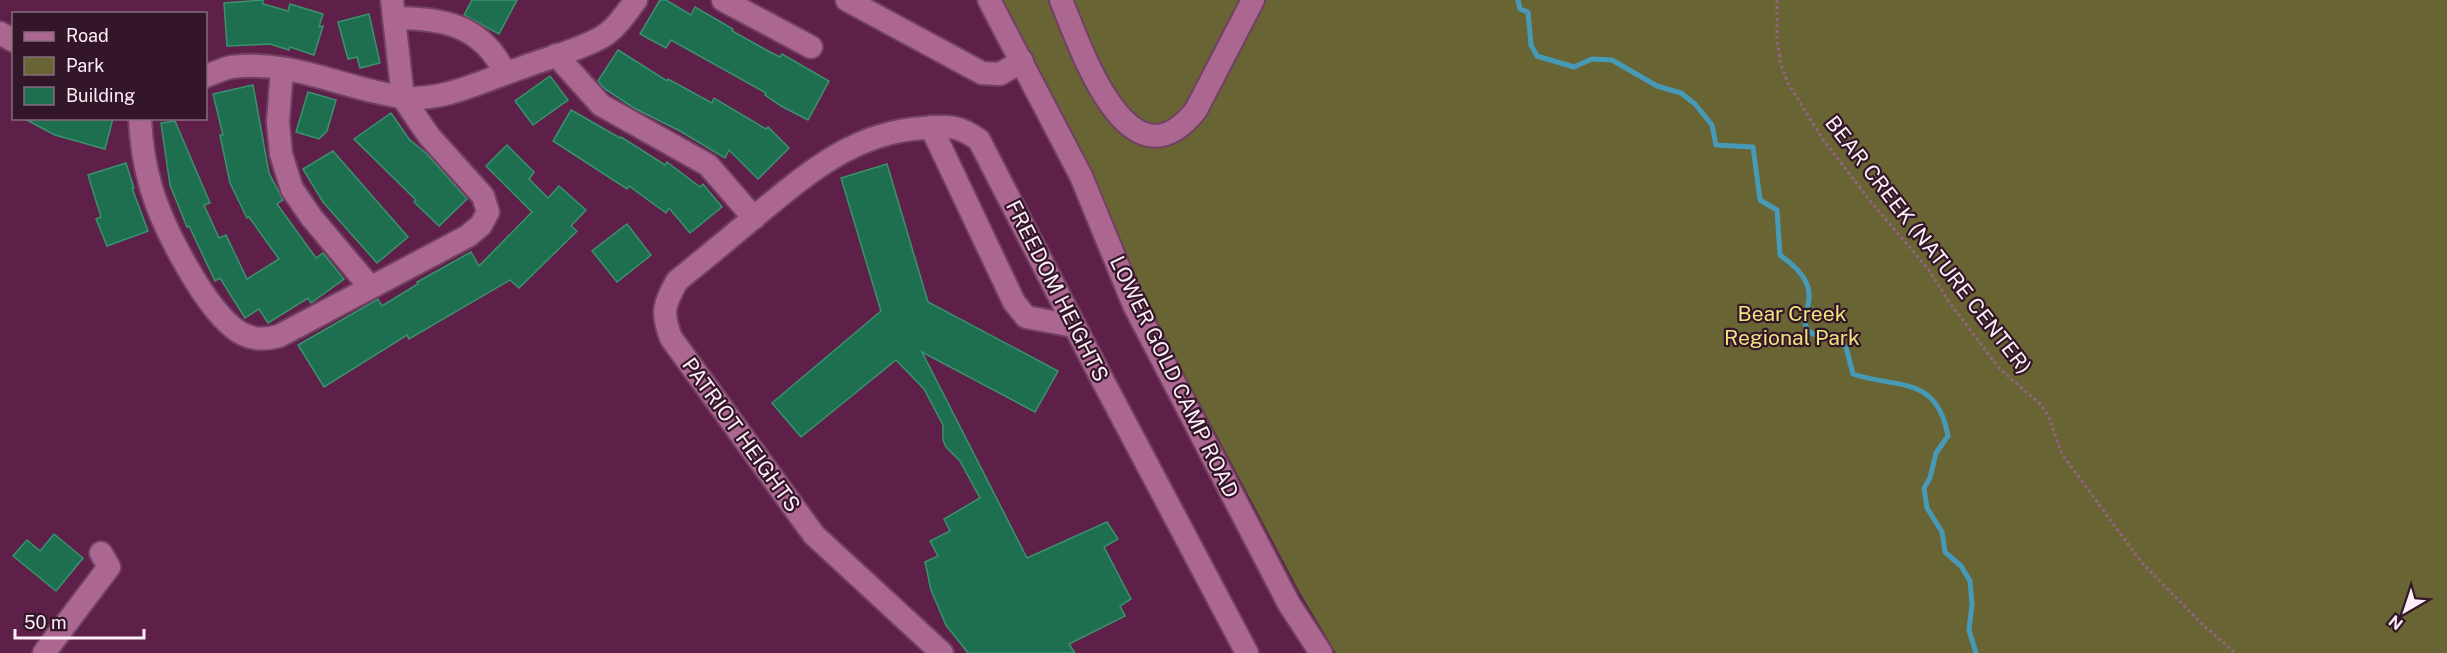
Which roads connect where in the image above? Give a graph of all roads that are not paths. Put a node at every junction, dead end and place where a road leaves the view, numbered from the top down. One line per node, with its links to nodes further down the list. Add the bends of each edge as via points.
1 (636, 0): 9 (street, via 602,37)
2 (723, 0): 8 (street)
3 (847, 0): 10 (street, via 982,74 1000,74)
4 (989, 0): 10 (street, LOWER GOLD CAMP ROAD)
5 (1061, 0): 6 (street, via 1108,101 1130,126 1152,136 1175,130 1196,111)
6 (1252, 0)
7 (393, 9): 12 (street, via 462,27 490,49); 14 (street)
8 (811, 47)
9 (556, 55): 12 (street); 17 (street, via 601,105 708,165)
10 (1022, 61): 24 (street, LOWER GOLD CAMP ROAD, via 1081,176 1134,306 1289,604)
11 (282, 69): 13 (street, via 230,68); 14 (street); 18 (street, via 278,122 281,154 292,189)
12 (505, 73): 14 (street, via 449,93)
13 (207, 76)
14 (403, 98): 18 (street, via 429,136 483,196 488,212 468,236)
15 (140, 120): 18 (street, via 151,189 167,228 196,282 239,332 264,340 279,336)
16 (931, 127): 17 (street, FREEDOM HEIGHTS, via 898,129 855,145 819,165); 19 (street, FREEDOM HEIGHTS, via 963,128 979,140); 19 (street, via 1014,302 1026,317)
17 (760, 212): 22 (street, PATRIOT HEIGHTS, via 677,281 667,300 664,319 671,338 814,535)
18 (370, 287)
19 (1074, 326): 23 (street, FREEDOM HEIGHTS)
20 (105, 560): 21 (street)
21 (44, 653)
22 (942, 653)
23 (1247, 653)
24 (1321, 653)

